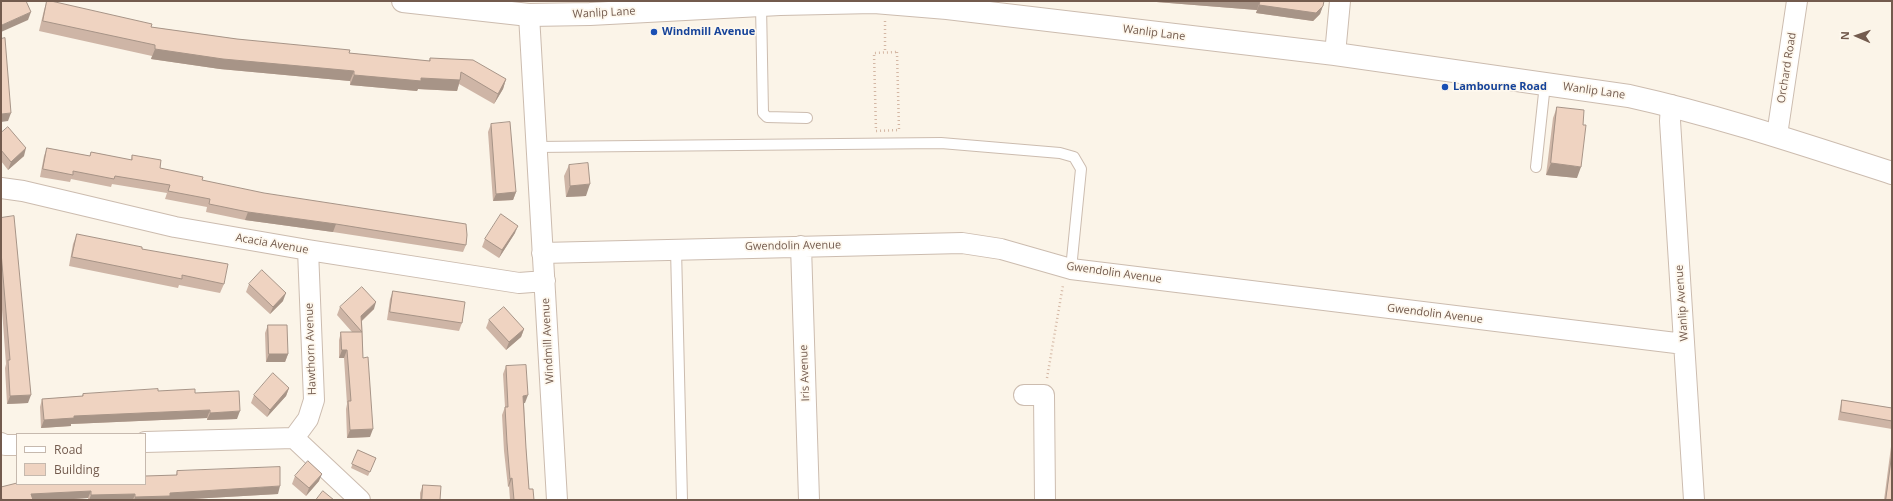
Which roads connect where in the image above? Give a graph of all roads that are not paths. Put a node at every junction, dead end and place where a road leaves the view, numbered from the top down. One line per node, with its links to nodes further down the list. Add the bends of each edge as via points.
1 (403, 1): 7 (street, Wanlip Lane)
2 (1340, 1): 8 (street)
3 (1798, 1): 12 (street, Orchard Road)
4 (878, 2): 5 (street, Wanlip Lane); 8 (street, Wanlip Lane)
5 (761, 5): 6 (street, Wanlip Lane); 11 (lane, via 763,113 767,117)
6 (635, 6): 7 (street, Wanlip Lane, via 590,14)
7 (529, 15): 13 (street, Windmill Avenue)
8 (1335, 54): 9 (street, Wanlip Lane)
9 (1545, 84): 10 (street, Wanlip Lane); 14 (lane)
10 (1671, 105): 12 (street, Wanlip Lane); 23 (street, Wanlip Avenue)
11 (807, 118)
12 (1777, 135): 15 (street, Wanlip Lane)
13 (536, 147): 20 (street, Windmill Avenue); 21 (lane, via 941,142 1060,153 1074,157 1081,169)
14 (1536, 167)
15 (1892, 173)
16 (1, 188): 19 (street, Acacia Avenue, via 175,227)
17 (801, 246): 18 (street, Gwendolin Avenue); 21 (street, Gwendolin Avenue, via 962,244 1001,249); 30 (street, Iris Avenue)
18 (676, 249): 20 (street, Gwendolin Avenue); 29 (lane)
19 (308, 250): 22 (street, Acacia Avenue, via 519,283); 25 (street, Hawthorn Avenue, via 314,400 308,419)
20 (542, 253): 22 (street, Windmill Avenue)
21 (1069, 268): 23 (street, Gwendolin Avenue)
22 (545, 281): 28 (street, Windmill Avenue)
23 (1684, 344): 32 (street, Wanlip Avenue)
24 (1024, 394): 31 (street, via 1044,394)
25 (294, 438): 26 (street); 27 (street)
26 (146, 442)
27 (360, 500)
28 (557, 500)
29 (682, 500)
30 (810, 500)
31 (1045, 500)
32 (1694, 500)

